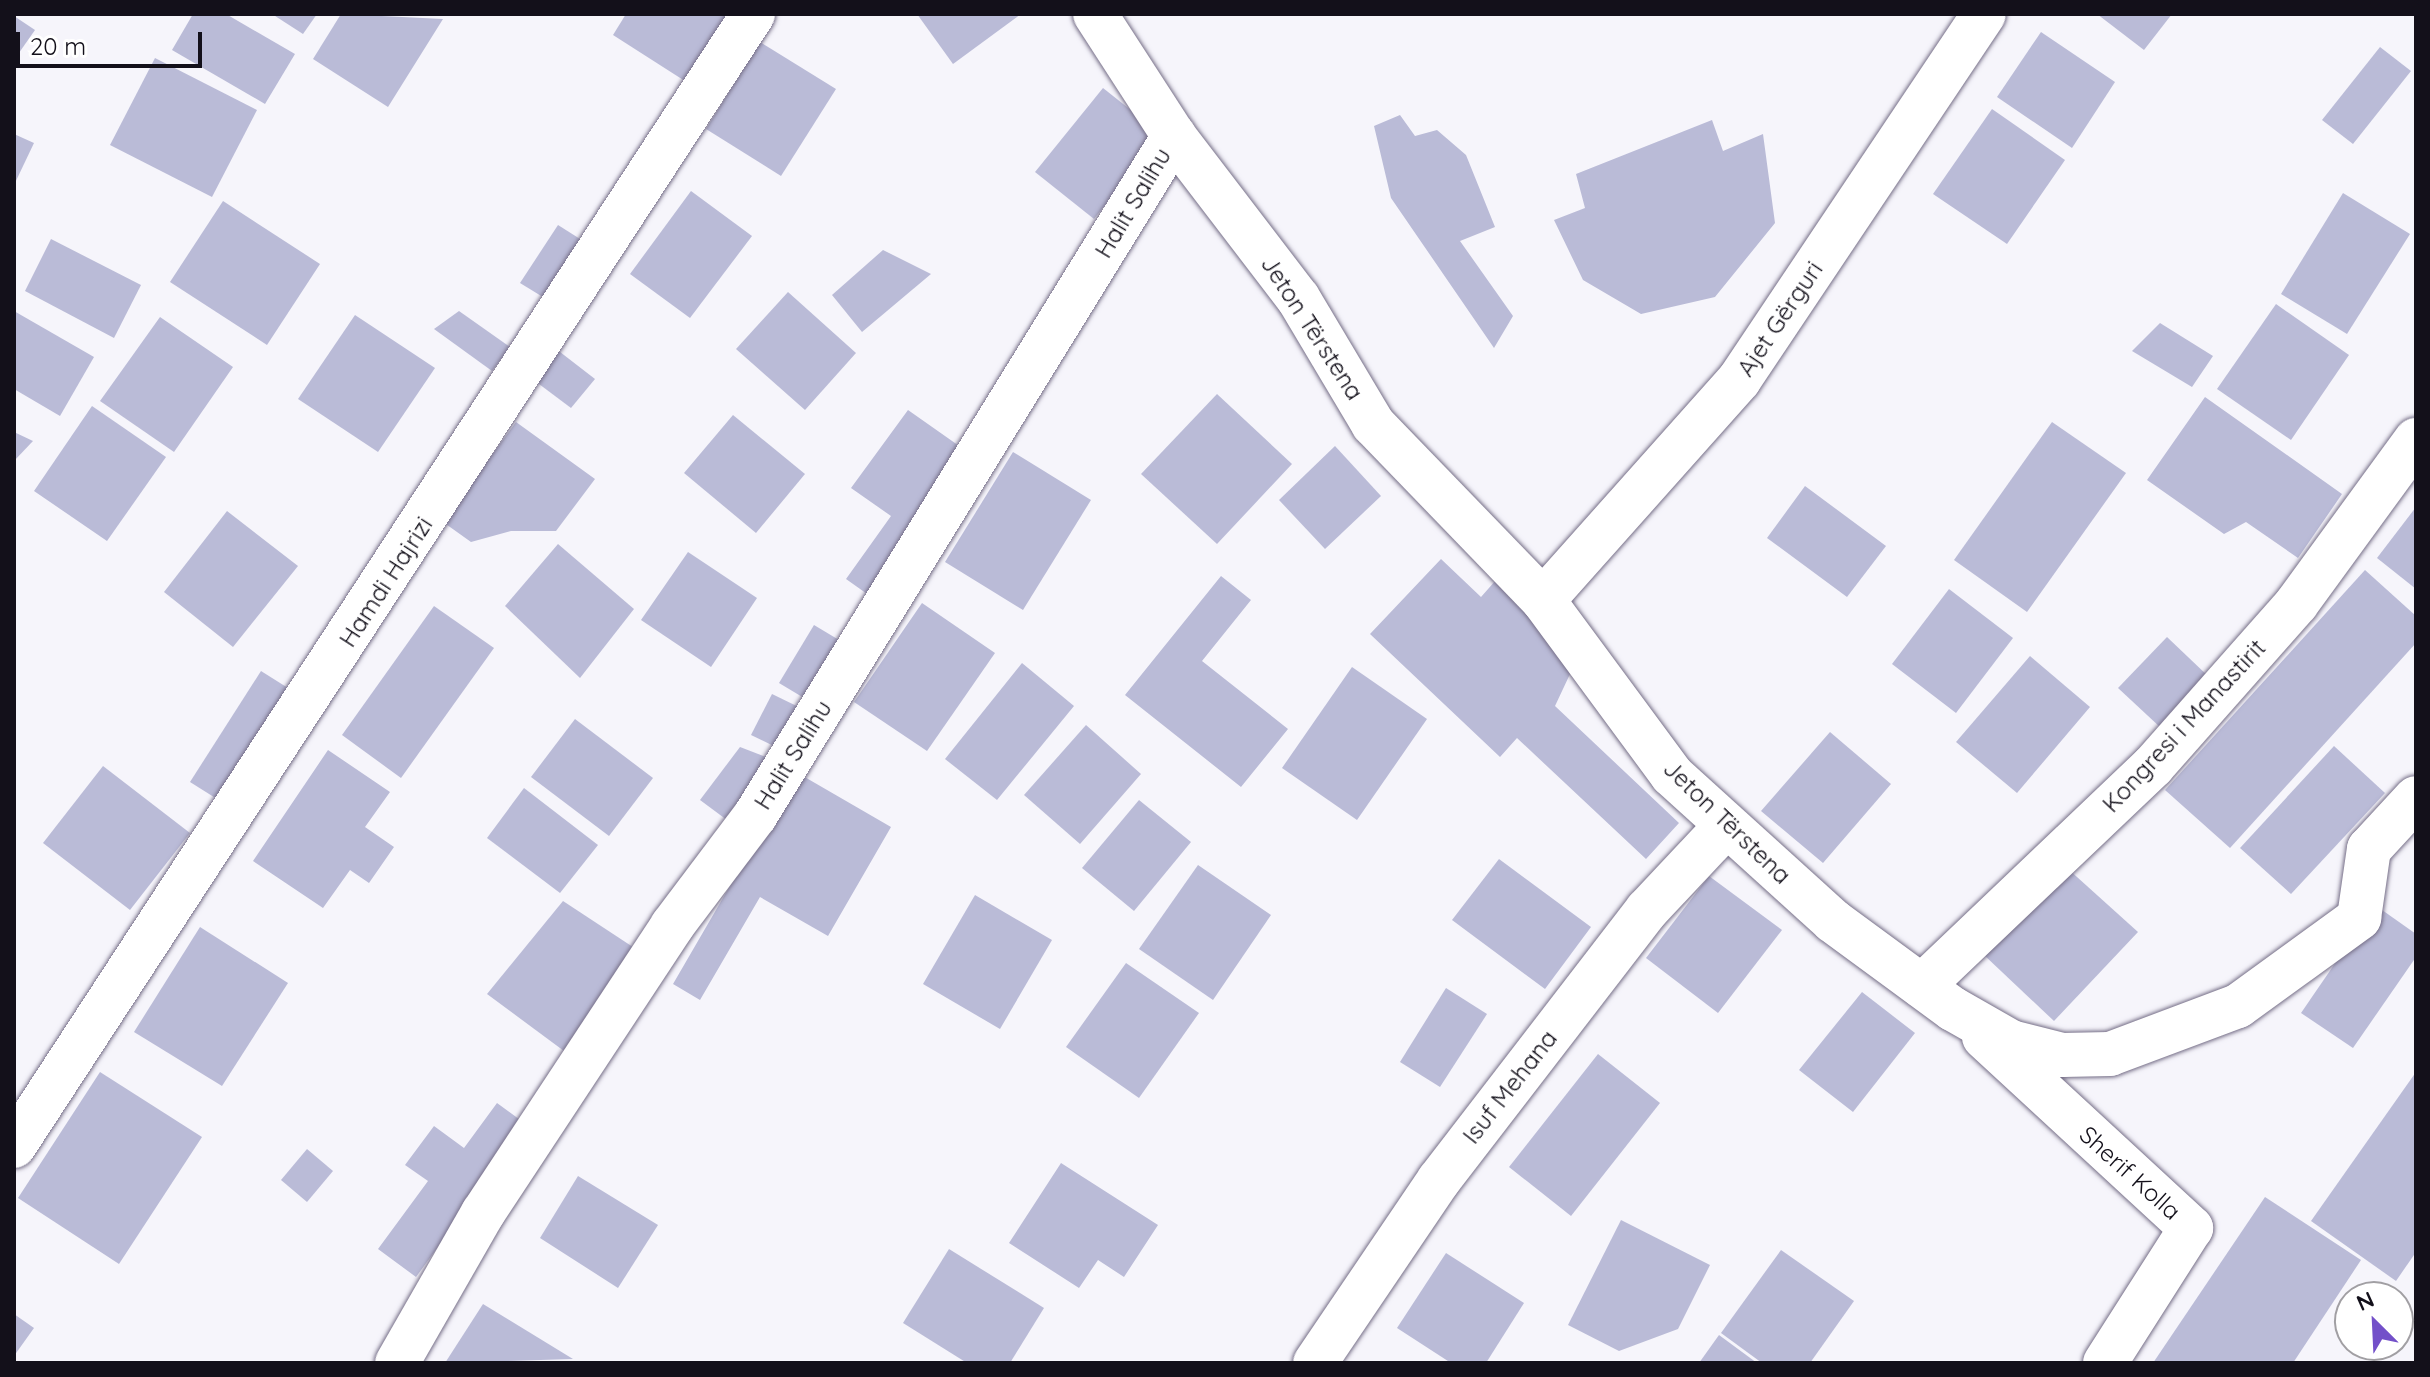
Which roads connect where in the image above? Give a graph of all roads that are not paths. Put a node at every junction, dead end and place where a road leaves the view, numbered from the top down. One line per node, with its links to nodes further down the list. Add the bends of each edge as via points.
1 (753, 14): 10 (street, Hamdi Hajrizi)
2 (1095, 14): 4 (street, Jeton Tërstena)
3 (1984, 14): 6 (street, Ajet Gërguri, via 1739,380)
4 (1174, 136): 6 (street, Jeton Tërstena, via 1298,298 1373,424); 11 (street, Halit Salihu, via 755,816 672,926 483,1213)
5 (2416, 440): 9 (street, Kongresi i Manastirit, via 2297,603)
6 (1543, 600): 8 (street, Jeton Tërstena, via 1672,775)
7 (2416, 798): 9 (street, Jeton Tërstena, via 2369,849 2359,918 2238,1006 2110,1054 2062,1055 2011,1042)
8 (1725, 827): 9 (street, Jeton Tërstena); 12 (street, Isuf Mehana, via 1647,910 1446,1170)
9 (1938, 997): 13 (street, Sherif Kolla, via 2191,1228)
10 (14, 1146)
11 (397, 1363)
12 (1315, 1363)
13 (2105, 1363)

